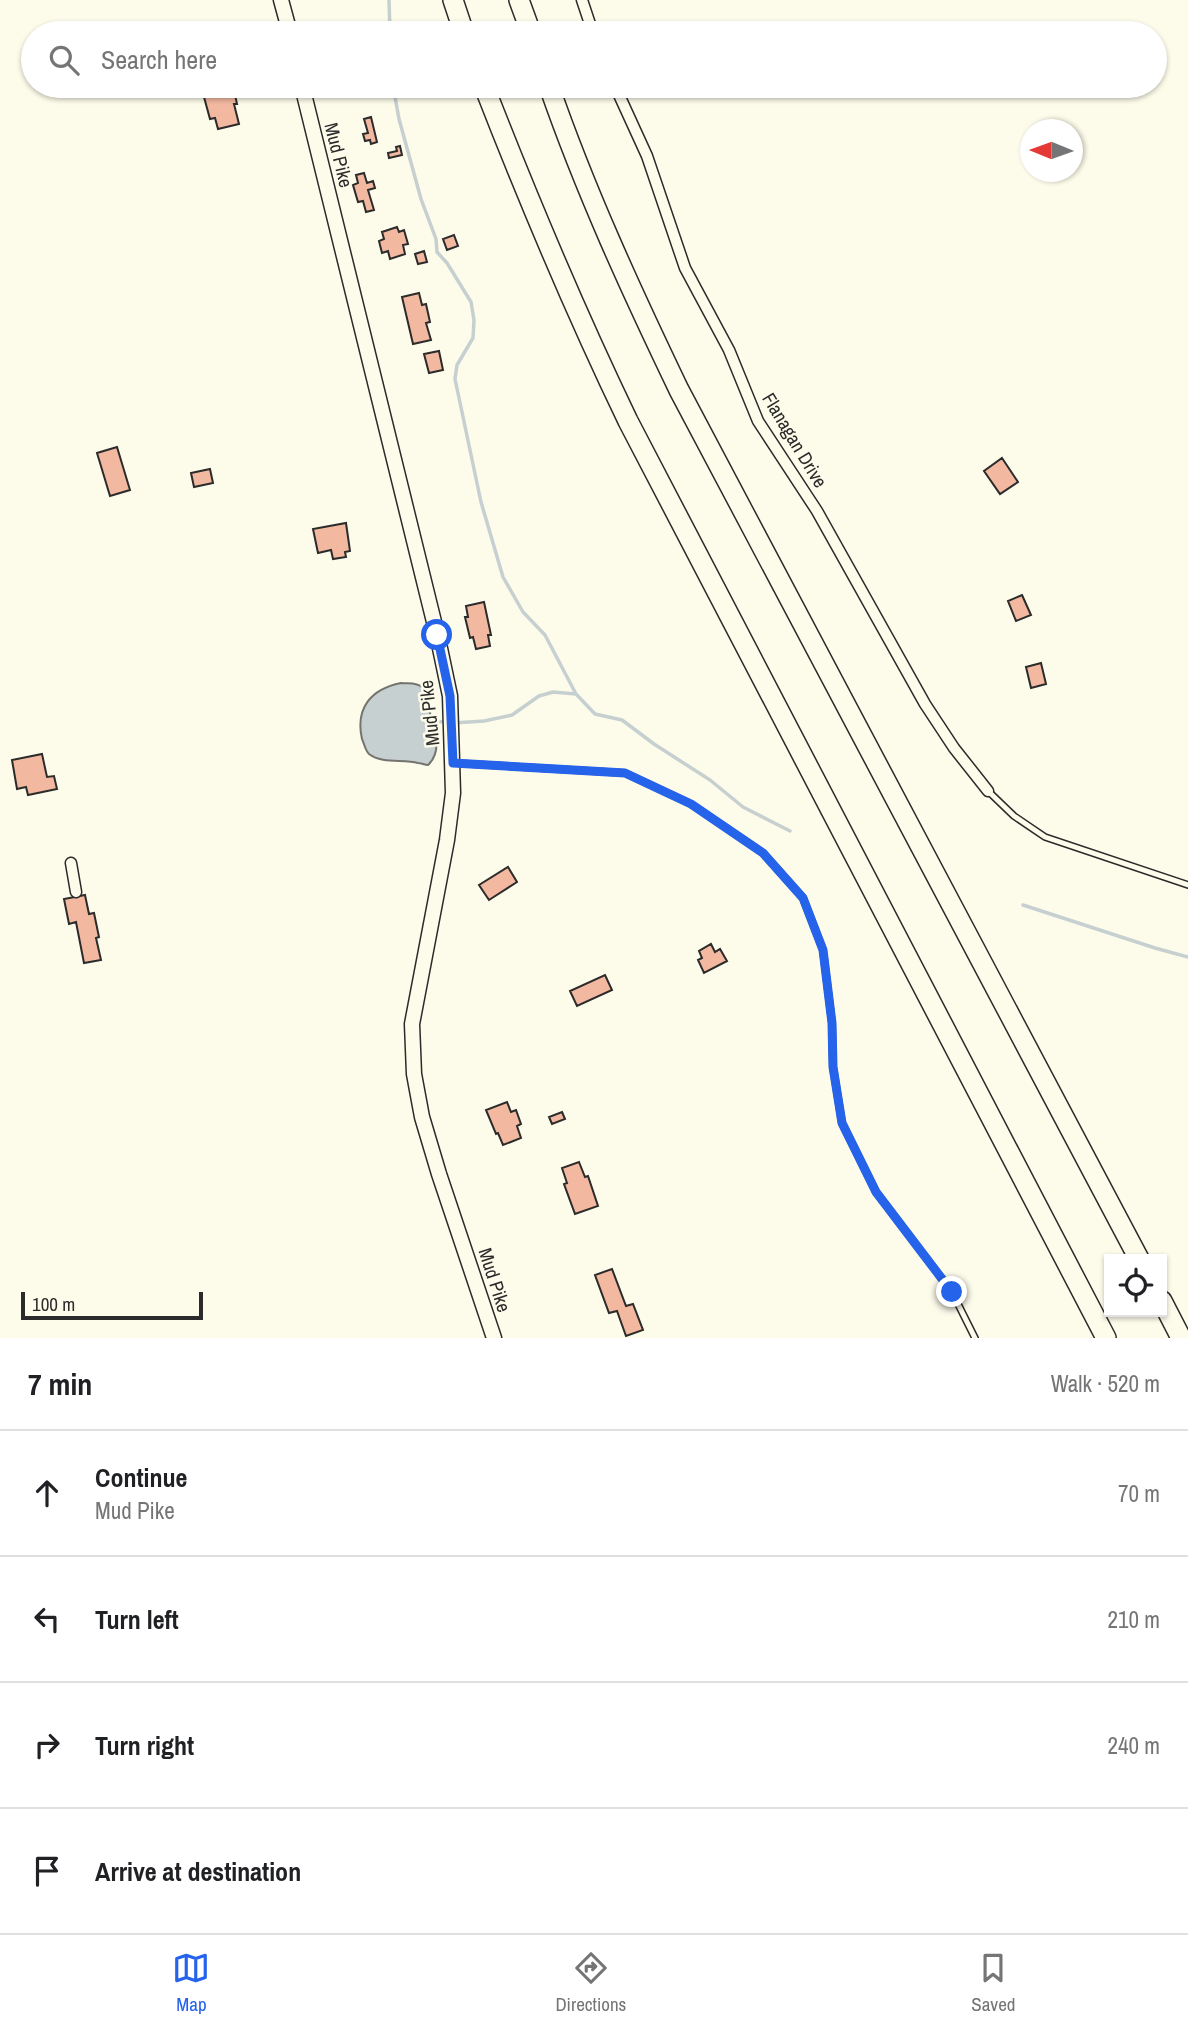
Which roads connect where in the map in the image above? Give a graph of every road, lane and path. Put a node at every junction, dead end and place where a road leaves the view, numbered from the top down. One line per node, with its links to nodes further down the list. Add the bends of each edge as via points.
1 (281, 0): 5 (street)
2 (453, 0): 6 (highway)
3 (519, 0): 7 (highway)
4 (582, 0): 8 (street)
5 (286, 21)
6 (460, 21)
7 (527, 21)
8 (589, 21)
9 (305, 98): 13 (street, Mud Pike, via 437,635 450,696)
10 (489, 98): 22 (highway, via 623,410)
11 (553, 98): 18 (highway, via 613,249 678,390)
12 (620, 98): 14 (street, Flanagan Drive, via 647,156 685,268 729,350 758,421 817,511 925,704)
13 (453, 763): 20 (street, Mud Pike, via 447,840 412,1024 414,1074 439,1174); 21 (lane, via 625,773 691,804 763,853 803,898 823,950 842,1123 876,1192 952,1292)
14 (988, 791): 16 (lane, via 1045,837)
15 (71, 863): 17 (street)
16 (1188, 885)
17 (76, 892)
18 (1136, 1254)
19 (1167, 1311): 23 (highway)
20 (494, 1338)
21 (975, 1338)
22 (1106, 1338)
23 (1181, 1338)

